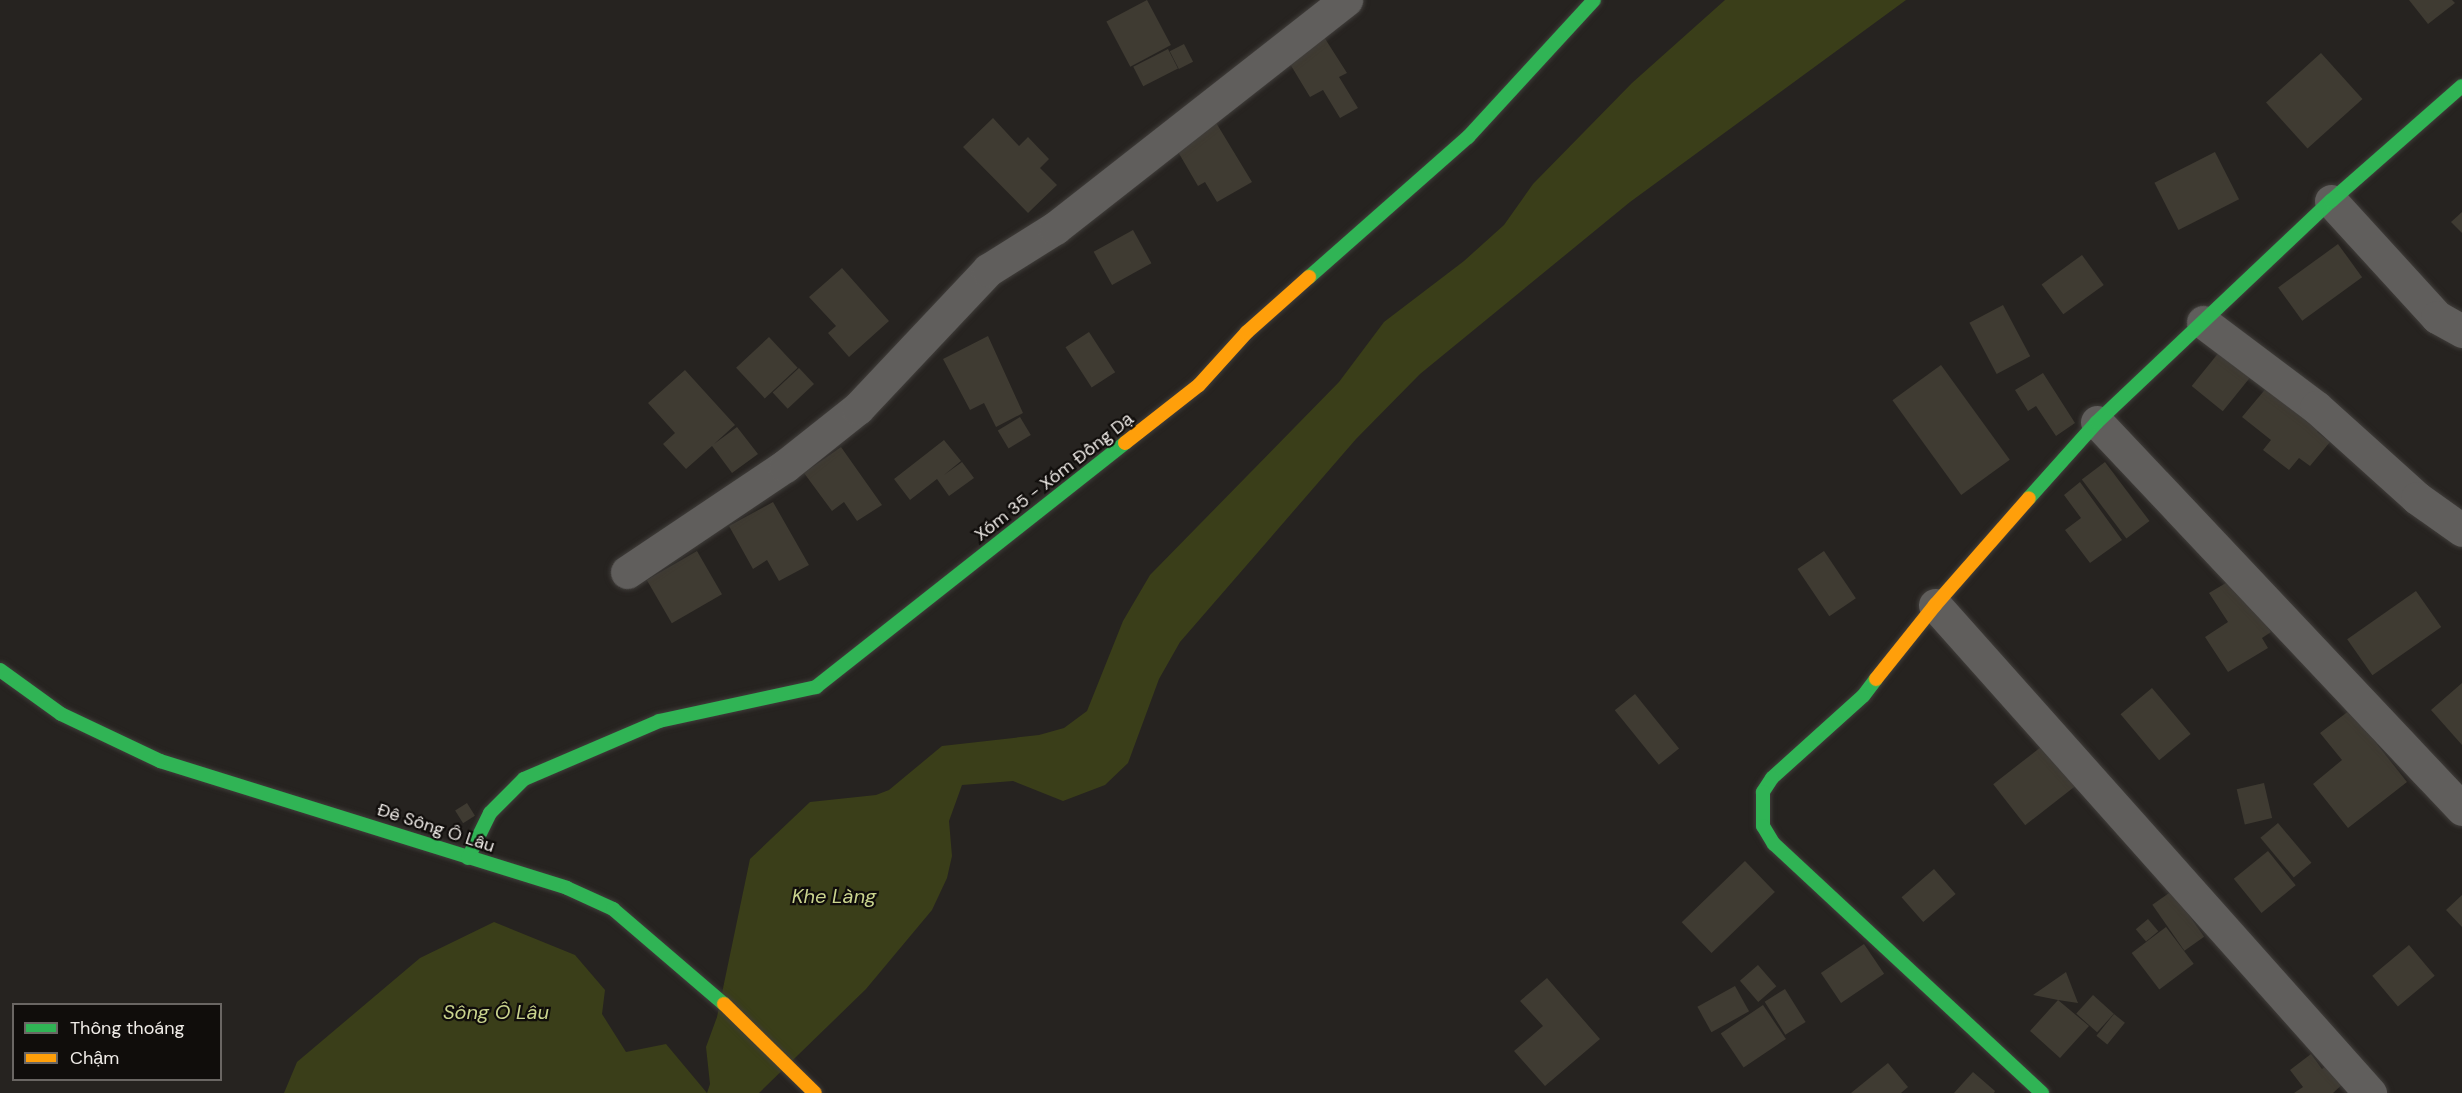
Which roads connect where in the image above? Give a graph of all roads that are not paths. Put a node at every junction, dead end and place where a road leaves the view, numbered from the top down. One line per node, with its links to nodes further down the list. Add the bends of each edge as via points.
1 (1346, 0): 9 (street, via 1054,228 988,270 849,416 786,466)
2 (1594, 0): 13 (street, Xóm 35 - Xóm Đồng Dạ, via 1468,137 1247,332 1199,384 816,687 659,721 524,780 490,813)
3 (2462, 86): 4 (street)
4 (2331, 201): 5 (street); 6 (street, via 2437,317)
5 (2203, 321): 7 (street); 8 (street, via 2316,407 2417,498)
6 (2462, 331)
7 (2097, 422): 10 (street); 12 (street)
8 (2462, 530)
9 (627, 572)
10 (1935, 605): 15 (street, via 1863,696 1773,778 1763,792 1762,826 1774,844); 16 (street)
11 (0, 670): 13 (street, Đê Sông Ô Lâu, via 61,714 160,761)
12 (2462, 808)
13 (468, 858): 14 (street, Đê Sông Ô Lâu, via 567,888 613,909 695,976)
14 (815, 1093)
15 (2042, 1093)
16 (2370, 1093)

